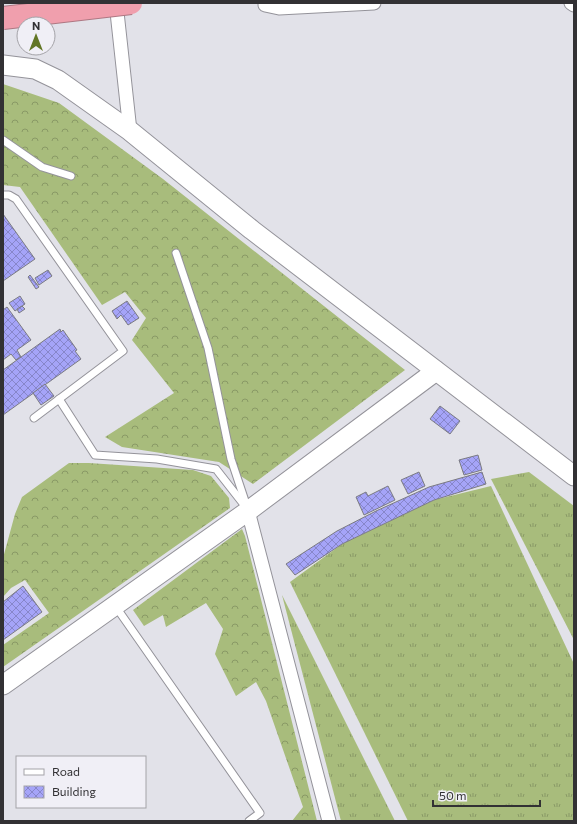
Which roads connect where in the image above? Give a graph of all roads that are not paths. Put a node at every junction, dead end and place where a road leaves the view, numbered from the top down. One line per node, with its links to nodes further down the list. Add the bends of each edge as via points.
1 (116, 3): 9 (street)
2 (131, 3): 7 (highway, bridge)
3 (374, 3): 5 (street, via 279,8)
4 (571, 3): 6 (street)
5 (265, 5)
6 (574, 5)
7 (3, 18)
8 (3, 65): 9 (street, via 36,69 58,80)
9 (130, 131): 14 (street, via 252,230)
10 (3, 140): 11 (lane, via 42,167)
11 (71, 176)
12 (3, 195): 15 (lane, via 16,199 123,351)
13 (176, 253): 18 (lane, via 208,348 231,459)
14 (436, 371): 17 (street); 18 (street)
15 (59, 399): 16 (lane); 18 (lane, via 95,455 158,459 216,470)
16 (34, 418)
17 (574, 476)
18 (248, 511): 19 (street); 22 (street)
19 (114, 605): 20 (street); 21 (lane, via 260,813)
20 (3, 684)
21 (248, 821)
22 (329, 821)

